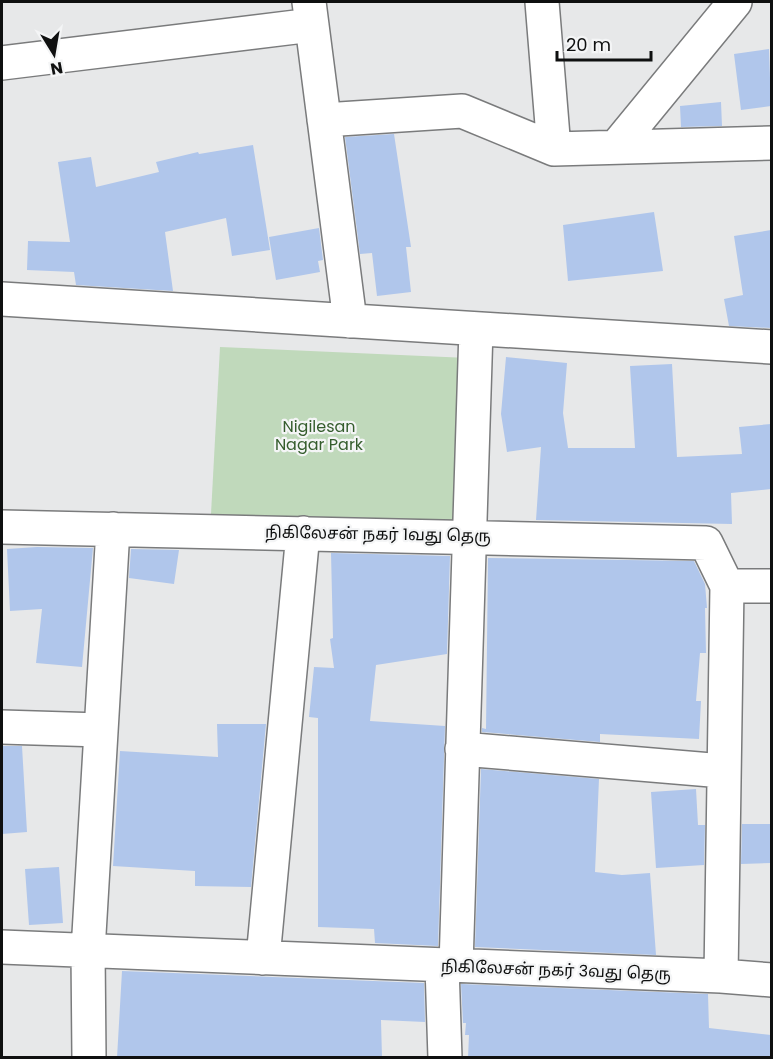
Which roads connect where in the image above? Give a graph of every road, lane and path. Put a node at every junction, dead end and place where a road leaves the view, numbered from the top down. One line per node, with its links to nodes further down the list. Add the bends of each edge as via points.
1 (542, 2): 8 (street)
2 (735, 2): 7 (street)
3 (310, 14): 4 (street); 5 (street)
4 (2, 63)
5 (324, 120): 8 (street, via 462,111); 10 (street)
6 (771, 143): 7 (street)
7 (616, 147): 8 (street)
8 (554, 148)
9 (2, 299): 10 (street)
10 (350, 321): 11 (street)
11 (476, 329): 12 (street); 16 (street)
12 (771, 347)
13 (2, 527): 14 (street, நிகிலேசன் நகர் 1வது தெரு)
14 (113, 529): 15 (street, நிகிலேசன் நகர் 1வது தெரு); 20 (street)
15 (303, 533): 16 (street, நிகிலேசன் நகர் 1வது தெரு); 25 (street)
16 (469, 535): 18 (street, நிகிலேசன் நகர் 1வது தெரு, via 706,543); 21 (street)
17 (771, 585): 18 (street)
18 (728, 586): 22 (street)
19 (2, 727): 20 (street)
20 (101, 730): 24 (street)
21 (462, 749): 22 (street); 26 (street)
22 (723, 771): 27 (street)
23 (2, 947): 24 (street, நிகிலேசன் நகர் 3வது தெரு)
24 (88, 951): 25 (street, நிகிலேசன் நகர் 3வது தெரு); 29 (street)
25 (263, 957): 26 (street, நிகிலேசன் நகர் 3வது தெரு)
26 (449, 966): 27 (street, நிகிலேசன் நகர் 3வது தெரு); 30 (street)
27 (721, 976): 28 (street, நிகிலேசன் நகர் 3வது தெரு)
28 (771, 980)
29 (89, 1058)
30 (445, 1058)

